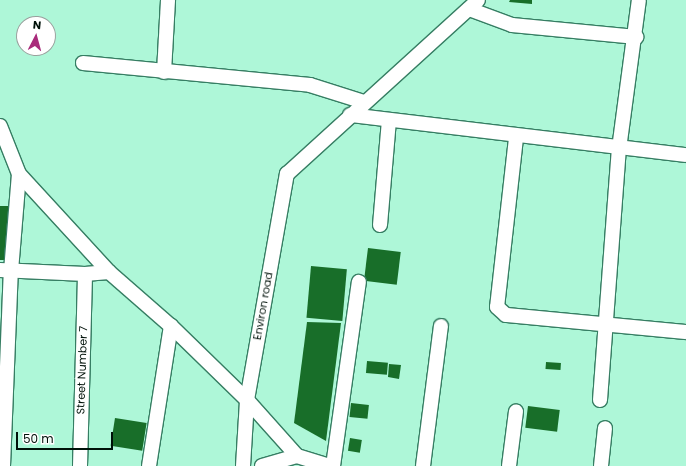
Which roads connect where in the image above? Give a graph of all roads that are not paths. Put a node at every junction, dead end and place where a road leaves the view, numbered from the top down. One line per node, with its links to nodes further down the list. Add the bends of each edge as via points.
1 (168, 0): 6 (street)
2 (639, 0): 4 (street)
3 (473, 4): 4 (street, via 512,25); 7 (street, Environ road)
4 (636, 37): 12 (street)
5 (84, 63): 6 (street)
6 (164, 72): 7 (street, via 310,85)
7 (364, 102): 8 (street, Environ road)
8 (350, 115): 9 (street); 24 (street, Environ road, via 286,174)
9 (389, 120): 11 (street); 15 (street)
10 (0, 126): 14 (street)
11 (516, 138): 12 (street); 22 (street, via 495,298 497,307 506,314)
12 (619, 149): 13 (street); 22 (street)
13 (686, 155)
14 (19, 174): 16 (street); 17 (street)
15 (380, 225)
16 (6, 270): 18 (street); 29 (street)
17 (109, 272): 18 (street); 20 (street)
18 (85, 274): 30 (street, Street Number 7)
19 (358, 282): 34 (street)
20 (171, 326): 24 (street); 31 (street)
21 (441, 326): 35 (street)
22 (606, 326): 23 (street, via 624,324); 25 (street)
23 (686, 332)
24 (247, 400): 28 (street); 32 (street, Environ road)
25 (600, 400)
26 (516, 411): 36 (street)
27 (605, 428): 37 (street)
28 (297, 456): 33 (street); 34 (street)
29 (3, 466)
30 (80, 466)
31 (149, 466)
32 (243, 466)
33 (262, 466)
34 (331, 466)
35 (423, 466)
36 (509, 466)
37 (601, 466)

